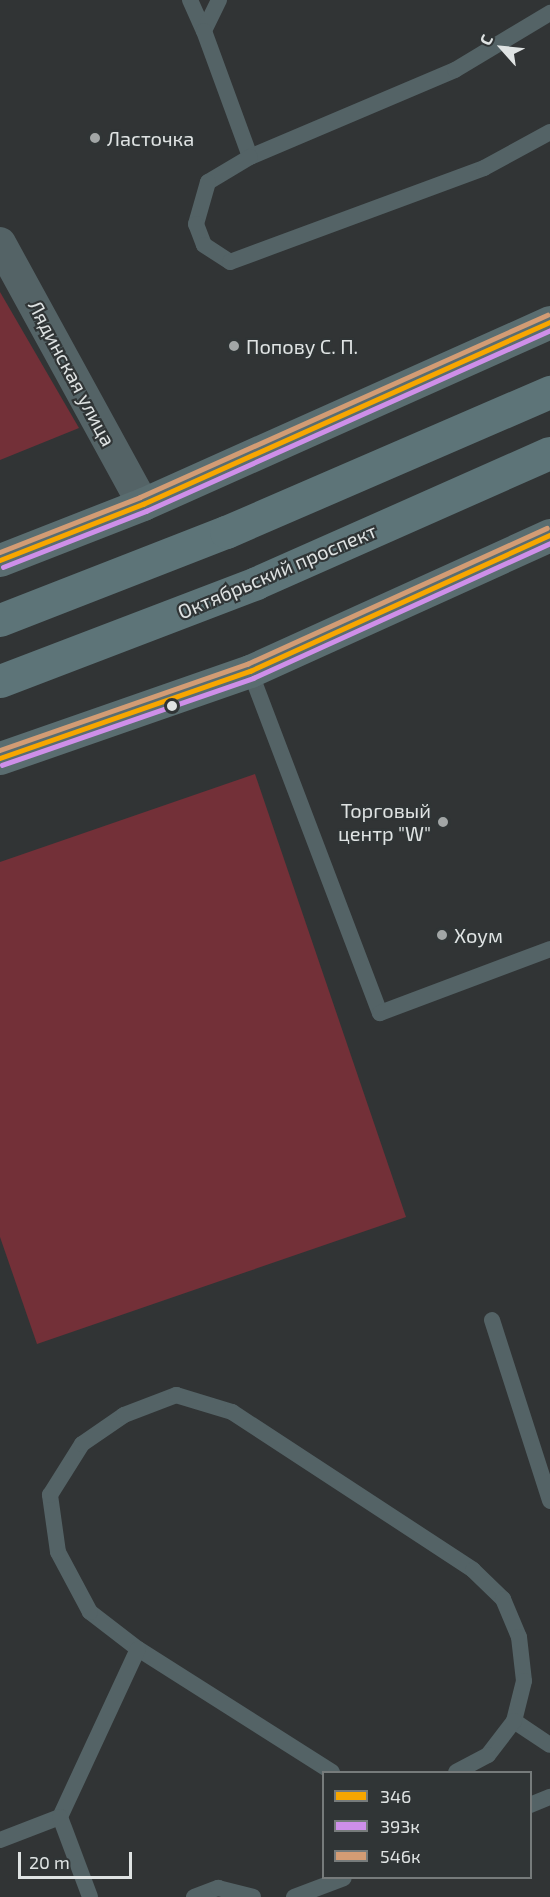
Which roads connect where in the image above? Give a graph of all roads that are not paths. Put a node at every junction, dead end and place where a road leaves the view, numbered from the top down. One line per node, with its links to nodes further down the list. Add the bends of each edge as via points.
1 (190, 0): 4 (lane)
2 (219, 0): 4 (lane)
3 (550, 13): 6 (lane, via 455,70)
4 (204, 31): 6 (lane)
5 (550, 132): 6 (lane, via 484,168 230,262 204,245 195,224 208,182)
6 (250, 157)
7 (0, 243): 11 (street, Лядинская улица)
8 (550, 322): 11 (main road)
9 (550, 392): 14 (main road, via 226,532)
10 (550, 453): 16 (main road, Октябрьский проспект, via 256,583)
11 (143, 504): 13 (main road)
12 (550, 536): 15 (main road)
13 (0, 560)
14 (0, 620)
15 (250, 671): 17 (main road); 18 (lane, via 380,1013)
16 (0, 681)
17 (0, 758)
18 (550, 949)
19 (492, 1320): 20 (lane)
20 (550, 1501)
21 (138, 1649): 22 (lane, via 90,1612 58,1552 50,1495 82,1444 124,1415 176,1395 232,1412 473,1570 503,1599 519,1637 524,1682); 24 (lane); 28 (lane)
22 (514, 1721): 23 (lane); 25 (lane, via 488,1755)
23 (550, 1745)
24 (329, 1771)
25 (460, 1771)
26 (550, 1797): 27 (lane)
27 (532, 1805)
28 (60, 1817): 29 (lane); 31 (lane)
29 (0, 1840)
30 (341, 1879): 34 (lane)
31 (90, 1897)
32 (194, 1897): 33 (lane, via 218,1888)
33 (253, 1897)
34 (294, 1897)

